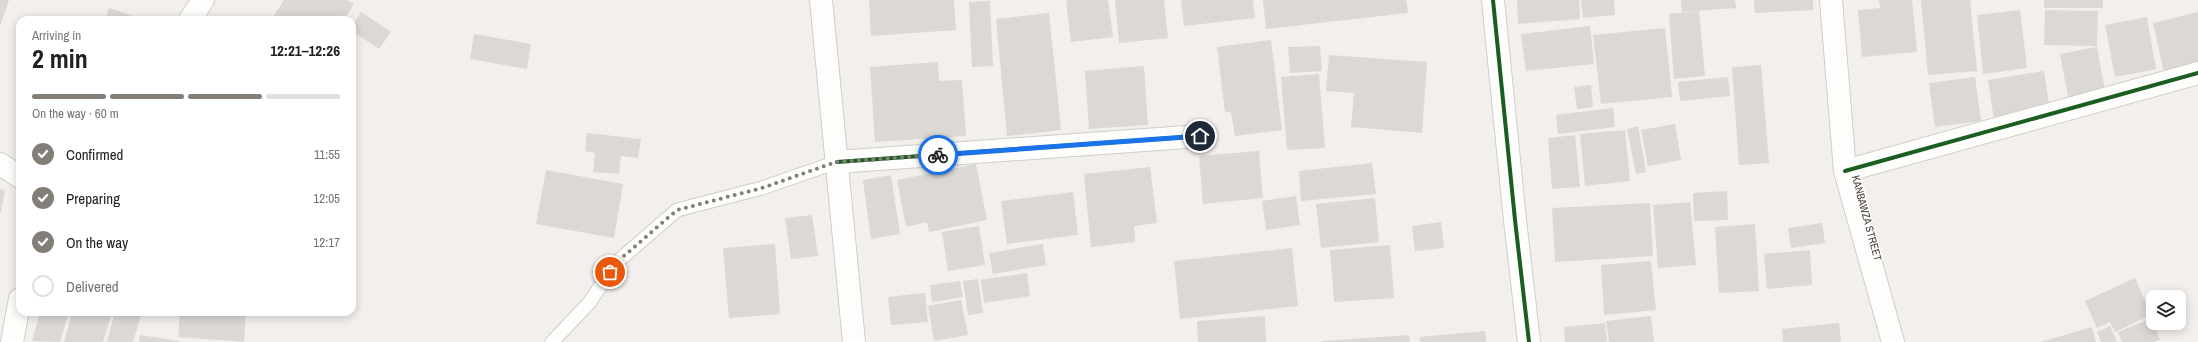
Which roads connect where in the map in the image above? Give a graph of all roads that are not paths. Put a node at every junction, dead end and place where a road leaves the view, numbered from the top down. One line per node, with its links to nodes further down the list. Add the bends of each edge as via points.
1 (203, 0): 5 (street)
2 (821, 0): 8 (street)
3 (1493, 0): 16 (street)
4 (1831, 0): 10 (street, KANBAWZA STREET)
5 (193, 16)
6 (2198, 73): 10 (street)
7 (1200, 136): 8 (street)
8 (836, 162): 14 (lane, via 762,188 677,210 617,262 589,303); 15 (street)
9 (0, 164): 11 (street)
10 (1845, 171): 17 (street, KANBAWZA STREET)
11 (16, 174)
12 (17, 316): 13 (street)
13 (12, 342)
14 (552, 342)
15 (854, 342)
16 (1529, 342)
17 (1893, 342)

